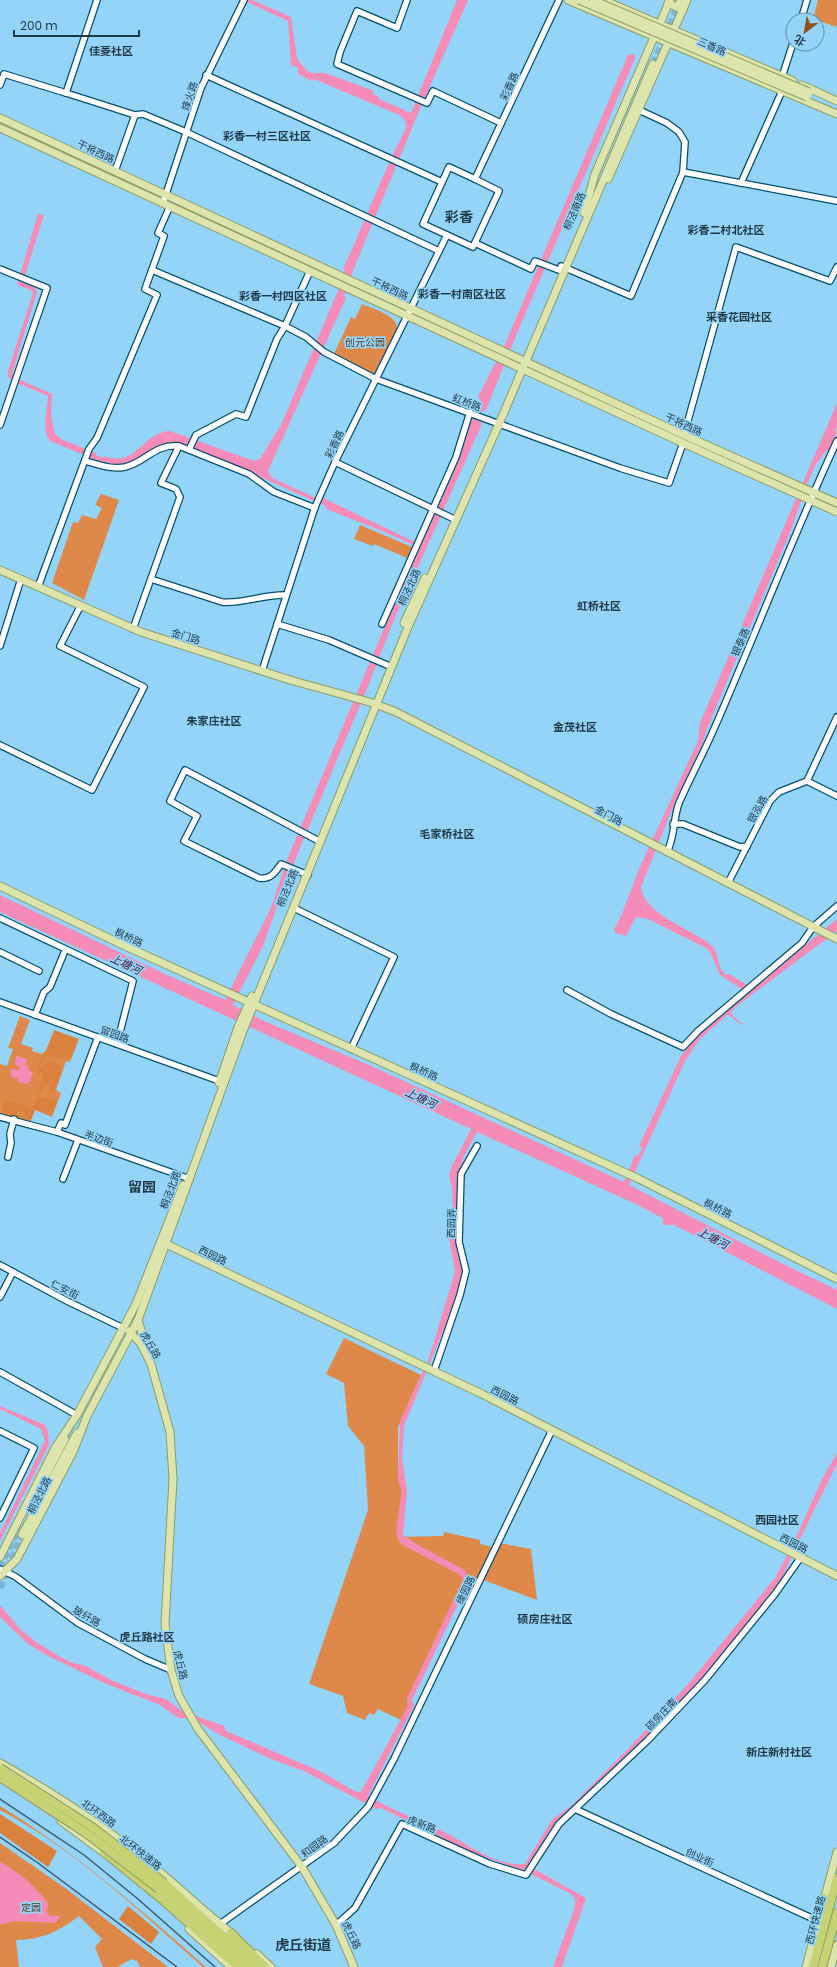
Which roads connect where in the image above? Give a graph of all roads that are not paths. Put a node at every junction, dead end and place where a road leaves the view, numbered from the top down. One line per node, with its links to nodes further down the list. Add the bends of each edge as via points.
1 (97, 0): 23 (street)
2 (407, 0): 30 (street, via 397,28 357,11 337,64 427,103 433,91)
3 (559, 0): 30 (street, 彩香路)
4 (568, 0): 15 (main road)
5 (579, 0): 24 (main road, 三香路, bridge)
6 (593, 0): 24 (main road, 三香路, bridge)
7 (603, 0): 13 (main road)
8 (687, 0): 11 (main road)
9 (807, 0): 12 (street)
10 (243, 1): 19 (street, 烽火路)
11 (676, 3): 13 (main road); 14 (main road)
12 (803, 12)
13 (659, 24): 14 (main road); 15 (main road)
14 (674, 30): 16 (main road); 20 (main road)
15 (654, 36): 16 (main road); 18 (main road)
16 (669, 43): 18 (main road); 22 (main road)
17 (790, 52): 20 (street)
18 (652, 62): 26 (main road); 42 (main road, 桐泾南路); 42 (main road, via 595,174)
19 (206, 75): 32 (street, 烽火路); 36 (street)
20 (782, 77): 25 (main road)
21 (0, 85): 23 (street, via 4,74)
22 (782, 91): 27 (main road); 37 (street)
23 (66, 93): 28 (street)
24 (808, 94): 25 (main road, 三香路); 27 (main road, 三香路)
25 (837, 101)
26 (639, 110): 34 (street, via 662,120 682,136 686,142); 42 (main road, via 608,179)
27 (837, 113)
28 (135, 115): 32 (street, via 143,114); 33 (street)
29 (0, 118): 33 (main road, 干将西路)
30 (501, 123): 35 (street, 彩香路)
31 (0, 128): 40 (main road, 干将西路)
32 (186, 132): 38 (street, 烽火路); 45 (street)
33 (115, 171): 38 (main road, 干将西路)
34 (683, 172): 37 (street); 47 (street, via 631,296)
35 (475, 179): 36 (street, via 449,167); 44 (street, via 499,191)
36 (442, 182): 43 (street, via 423,224)
37 (741, 183): 39 (street)
38 (166, 195): 40 (street, 烽火路); 51 (main road, 干将西路)
39 (837, 201)
40 (163, 203): 41 (main road, 干将西路)
41 (170, 206): 49 (street, via 158,233 164,236); 50 (main road, 干将西路)
42 (586, 213): 47 (main road, 桐泾南路)
43 (447, 235): 44 (street, via 474,247); 45 (street, 彩香路)
44 (475, 243): 47 (street, via 531,269 536,261)
45 (439, 251): 51 (street, 彩香路)
46 (837, 267): 60 (street, via 830,281 736,247)
47 (562, 269): 54 (main road, 桐泾南路)
48 (0, 270): 59 (street, via 47,288)
49 (152, 270): 53 (street, 虹桥路); 66 (street, via 145,289 157,295)
50 (310, 271): 52 (main road, 干将西路); 53 (street)
51 (410, 309): 52 (street, 彩香路); 54 (main road, 干将西路)
52 (407, 316): 55 (main road, 干将西路); 56 (street, 彩香路)
53 (285, 326): 56 (street, 虹桥路, via 324,352); 65 (street, via 277,339 246,417 236,414 196,435)
54 (523, 361): 55 (main road, 桐泾南路); 60 (main road, 干将西路)
55 (520, 369): 58 (main road, 桐泾北路); 62 (main road, 干将西路)
56 (376, 379): 57 (street, 虹桥路); 67 (street, 彩香路)
57 (475, 414): 58 (street, 虹桥路); 72 (street)
58 (497, 423): 62 (street, 虹桥路, via 669,483); 74 (main road, 桐泾北路); 87 (main road, 桐泾北路)
59 (0, 425)
60 (684, 435): 68 (main road, 干将西路)
61 (837, 441): 64 (street, 银泰路)
62 (683, 444): 69 (main road, 干将西路)
63 (179, 446): 65 (street); 66 (street, via 156,449 124,467 110,467); 77 (street, via 161,483 176,489 180,497)
64 (836, 448): 68 (street, 银泰路)
65 (190, 449): 71 (street, via 249,474 274,492)
66 (85, 461): 78 (street)
67 (335, 462): 71 (street, 彩香路); 72 (street)
68 (810, 492): 69 (street, 银泰路); 70 (main road, 干将西路)
69 (807, 499): 73 (main road, 干将西路); 92 (street, 银泰路, via 714,730 678,805)
70 (837, 503)
71 (315, 507): 79 (street, 彩香路)
72 (433, 510): 74 (street); 82 (street)
73 (837, 512)
74 (452, 518): 85 (main road, 桐泾北路)
75 (0, 570): 76 (main road, 金门路)
76 (21, 579): 78 (main road, 金门路); 84 (street)
77 (151, 579): 79 (street, via 222,602 234,603 276,594); 83 (street)
78 (38, 587): 80 (main road, 金门路)
79 (286, 595): 81 (street, 彩香路)
80 (80, 607): 83 (main road, 金门路); 89 (street, via 60,646 144,687 92,790)
81 (277, 624): 85 (street, via 329,640); 86 (street, 彩香路)
82 (382, 624)
83 (133, 630): 86 (main road, 金门路)
84 (0, 646)
85 (387, 665): 87 (main road, 桐泾北路)
86 (262, 671): 87 (main road, 金门路)
87 (373, 704): 93 (main road, 桐泾北路); 95 (main road, 金门路); 97 (main road, 桐泾北路)
88 (837, 717): 90 (street)
89 (0, 745)
90 (807, 781): 91 (street); 94 (street, 银泓路, via 779,792 770,801)
91 (837, 796)
92 (673, 824): 94 (street, via 683,824 740,847); 96 (street, 银泰路, via 671,843)
93 (317, 840): 97 (main road, 桐泾北路); 97 (street, via 185,770 170,801 197,816 184,841 259,878 271,877 281,864)
94 (747, 846): 98 (street, 银泓路)
95 (658, 850): 96 (main road, 金门路); 103 (main road, 金门路)
96 (667, 852): 98 (main road, 金门路)
97 (306, 874): 101 (main road, 桐泾北路); 111 (main road, 桐泾北路)
98 (728, 884): 103 (main road, 金门路)
99 (0, 886): 111 (main road, 枫桥路)
100 (837, 906): 103 (street)
101 (294, 908): 111 (main road, 桐泾北路); 115 (street, via 394,957)
102 (0, 918): 114 (street, via 133,980)
103 (816, 930): 104 (main road, 金门路); 109 (street, via 698,1030 683,1047 611,1014)
104 (832, 938): 105 (main road, 金门路)
105 (837, 944)
106 (0, 952): 108 (street)
107 (64, 953): 112 (street)
108 (38, 971)
109 (567, 990)
110 (0, 1002): 112 (street, 留园路)
111 (251, 1004): 115 (main road, 枫桥路); 116 (main road, 桐泾北路)
112 (35, 1015): 113 (street, 留园路)
113 (98, 1037): 114 (street, 留园路); 119 (street, via 65,1125 61,1123)
114 (117, 1044): 116 (street, 留园路)
115 (351, 1049): 128 (main road, 枫桥路, via 637,1178)
116 (222, 1082): 123 (main road, 桐泾北路)
117 (1, 1118): 118 (street, 半边街)
118 (14, 1119): 119 (street, 半边街); 122 (street)
119 (57, 1132): 120 (street, 半边街)
120 (78, 1140): 123 (street, 半边街); 124 (street)
121 (477, 1146): 134 (street, 西园弄, via 461,1174 459,1242 466,1271 460,1295)
122 (8, 1157)
123 (188, 1178): 125 (main road, 桐泾北路)
124 (63, 1179)
125 (163, 1242): 130 (main road, 桐泾北路); 131 (main road, 桐泾北路); 134 (main road, 西园路)
126 (0, 1265): 127 (street, 仁安街)
127 (13, 1272): 129 (street); 131 (street, 仁安街)
128 (837, 1279)
129 (0, 1297)
130 (138, 1320): 132 (main road, 桐泾北路); 133 (main road)
131 (123, 1328): 132 (main road, 虎丘路); 136 (main road, 桐泾北路)
132 (132, 1332): 133 (main road, 虎丘路); 137 (main road, 桐泾北路)
133 (151, 1364): 145 (main road, 虎丘路, via 169,1426 172,1452 164,1616)
134 (428, 1369): 138 (main road, 西园路)
135 (0, 1372): 136 (street)
136 (77, 1415): 137 (main road, 桐泾北路, via 19,1533); 141 (main road, 桐泾北路, via 55,1448)
137 (86, 1418): 143 (main road, 桐泾北路, via 73,1452 18,1559)
138 (552, 1430): 142 (main road, 西园路); 146 (street, 缘园路)
139 (0, 1431): 140 (street, via 34,1448)
140 (0, 1518)
141 (0, 1557)
142 (801, 1557): 144 (main road, 西园路); 153 (street, 硕房庄南, via 775,1594 705,1680 648,1740)
143 (2, 1572): 145 (street, 玻纤路, via 78,1623)
144 (837, 1576)
145 (171, 1670): 156 (main road, 虎丘路, via 183,1705 194,1723)
146 (394, 1759): 156 (street, 和园路, via 368,1807 334,1843)
147 (0, 1762): 151 (main road, 北环西路)
148 (0, 1768): 159 (highway, 北环快速路, bridge, via 92,1826)
149 (0, 1777): 159 (highway, 北环快速路, bridge)
150 (0, 1782): 152 (main road)
151 (36, 1783): 152 (main road); 163 (main road, 北环西路, via 117,1838)
152 (26, 1798): 154 (main road)
153 (575, 1809): 157 (street, 硕房庄南, via 559,1824); 162 (street, 创业街)
154 (104, 1852): 170 (main road); 171 (highway)
155 (837, 1852): 160 (main road)
156 (302, 1867): 163 (street, 和园路); 164 (main road, 虎丘路)
157 (527, 1874): 164 (street, 虎新路, via 490,1864 402,1824 355,1908)
158 (837, 1878): 167 (highway, 西环快速路)
159 (162, 1886): 172 (highway, 北环快速路); 173 (highway, 北环快速路)
160 (824, 1898): 162 (main road); 167 (highway)
161 (837, 1913): 168 (highway, 西环快速路)
162 (818, 1921): 177 (main road)
163 (220, 1924): 166 (main road, 北环西路)
164 (336, 1925): 176 (main road, 虎丘路)
165 (837, 1927): 168 (highway)
166 (231, 1933): 174 (highway); 175 (main road, 北环西路)
167 (822, 1933): 178 (highway, 西环快速路)
168 (828, 1945): 179 (highway, 西环快速路)
169 (837, 1945): 180 (main road)
170 (231, 1967)
171 (238, 1967)
172 (246, 1967)
173 (257, 1967)
174 (265, 1967)
175 (271, 1967)
176 (354, 1967)
177 (806, 1967)
178 (813, 1967)
179 (822, 1967)
180 (831, 1967)

